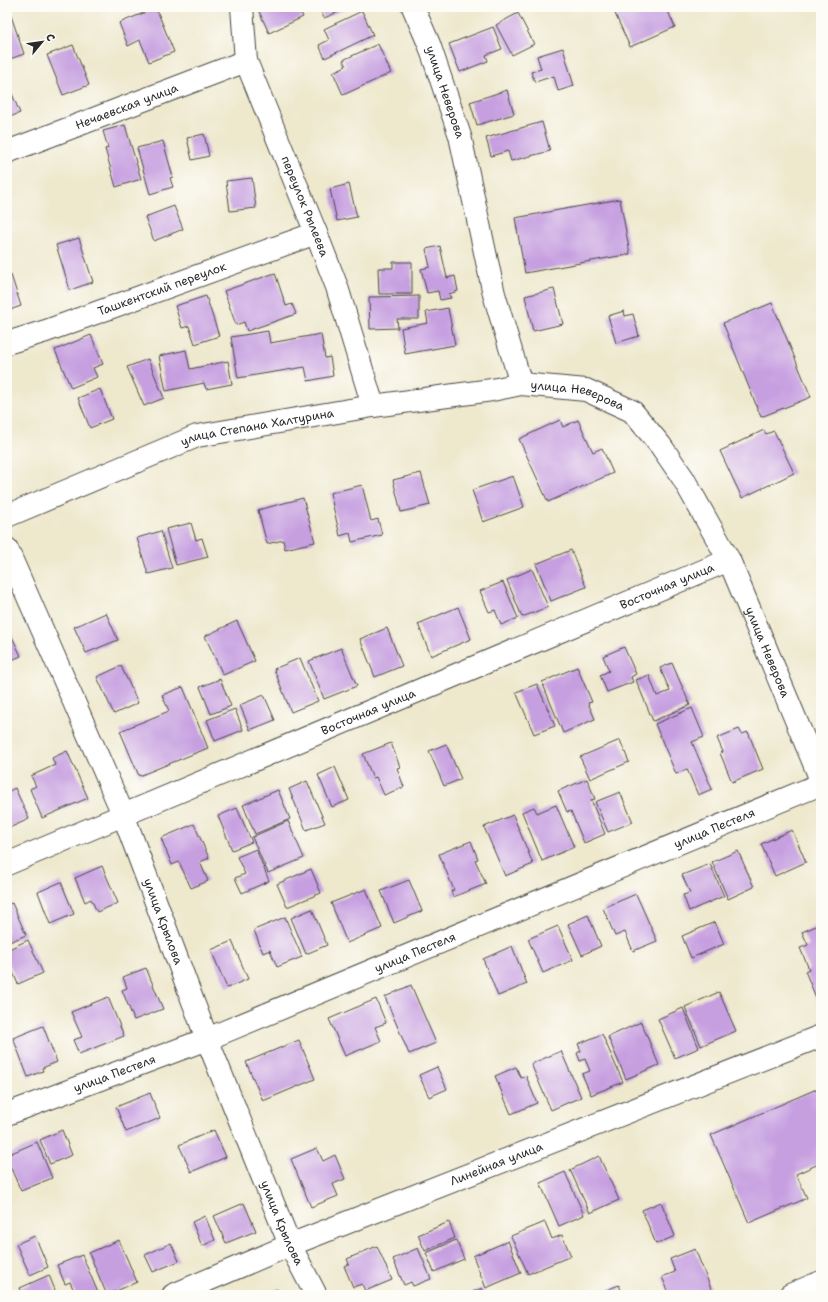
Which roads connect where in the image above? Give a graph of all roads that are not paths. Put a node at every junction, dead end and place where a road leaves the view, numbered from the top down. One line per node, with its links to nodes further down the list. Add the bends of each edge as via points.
1 (242, 7): 3 (street, переулок Рылеева)
2 (413, 7): 7 (street, улица Неверова, via 460,136 494,294)
3 (246, 61): 4 (street, Нечаевская улица); 5 (street, переулок Рылеева)
4 (7, 152)
5 (316, 233): 6 (street, Ташкентский переулок); 8 (street, переулок Рылеева, via 337,287)
6 (7, 343)
7 (521, 384): 8 (street, улица Степана Халтурина); 11 (street, улица Неверова, via 586,390 632,411 683,478)
8 (373, 406): 9 (street, улица Степана Халтурина, via 196,436)
9 (7, 516)
10 (7, 549): 14 (street, улица Крылова)
11 (729, 560): 12 (street, улица Неверова); 14 (street, Восточная улица)
12 (821, 780)
13 (821, 784): 17 (street, улица Пестеля)
14 (123, 814): 15 (street, Восточная улица); 17 (street, улица Крылова)
15 (7, 864)
16 (821, 1036): 19 (street, Линейная улица)
17 (207, 1039): 18 (street, улица Пестеля); 19 (street, улица Крылова)
18 (7, 1114)
19 (290, 1245): 21 (street, Линейная улица); 22 (street, улица Крылова)
20 (821, 1282): 23 (street)
21 (173, 1295)
22 (316, 1295)
23 (790, 1295)

